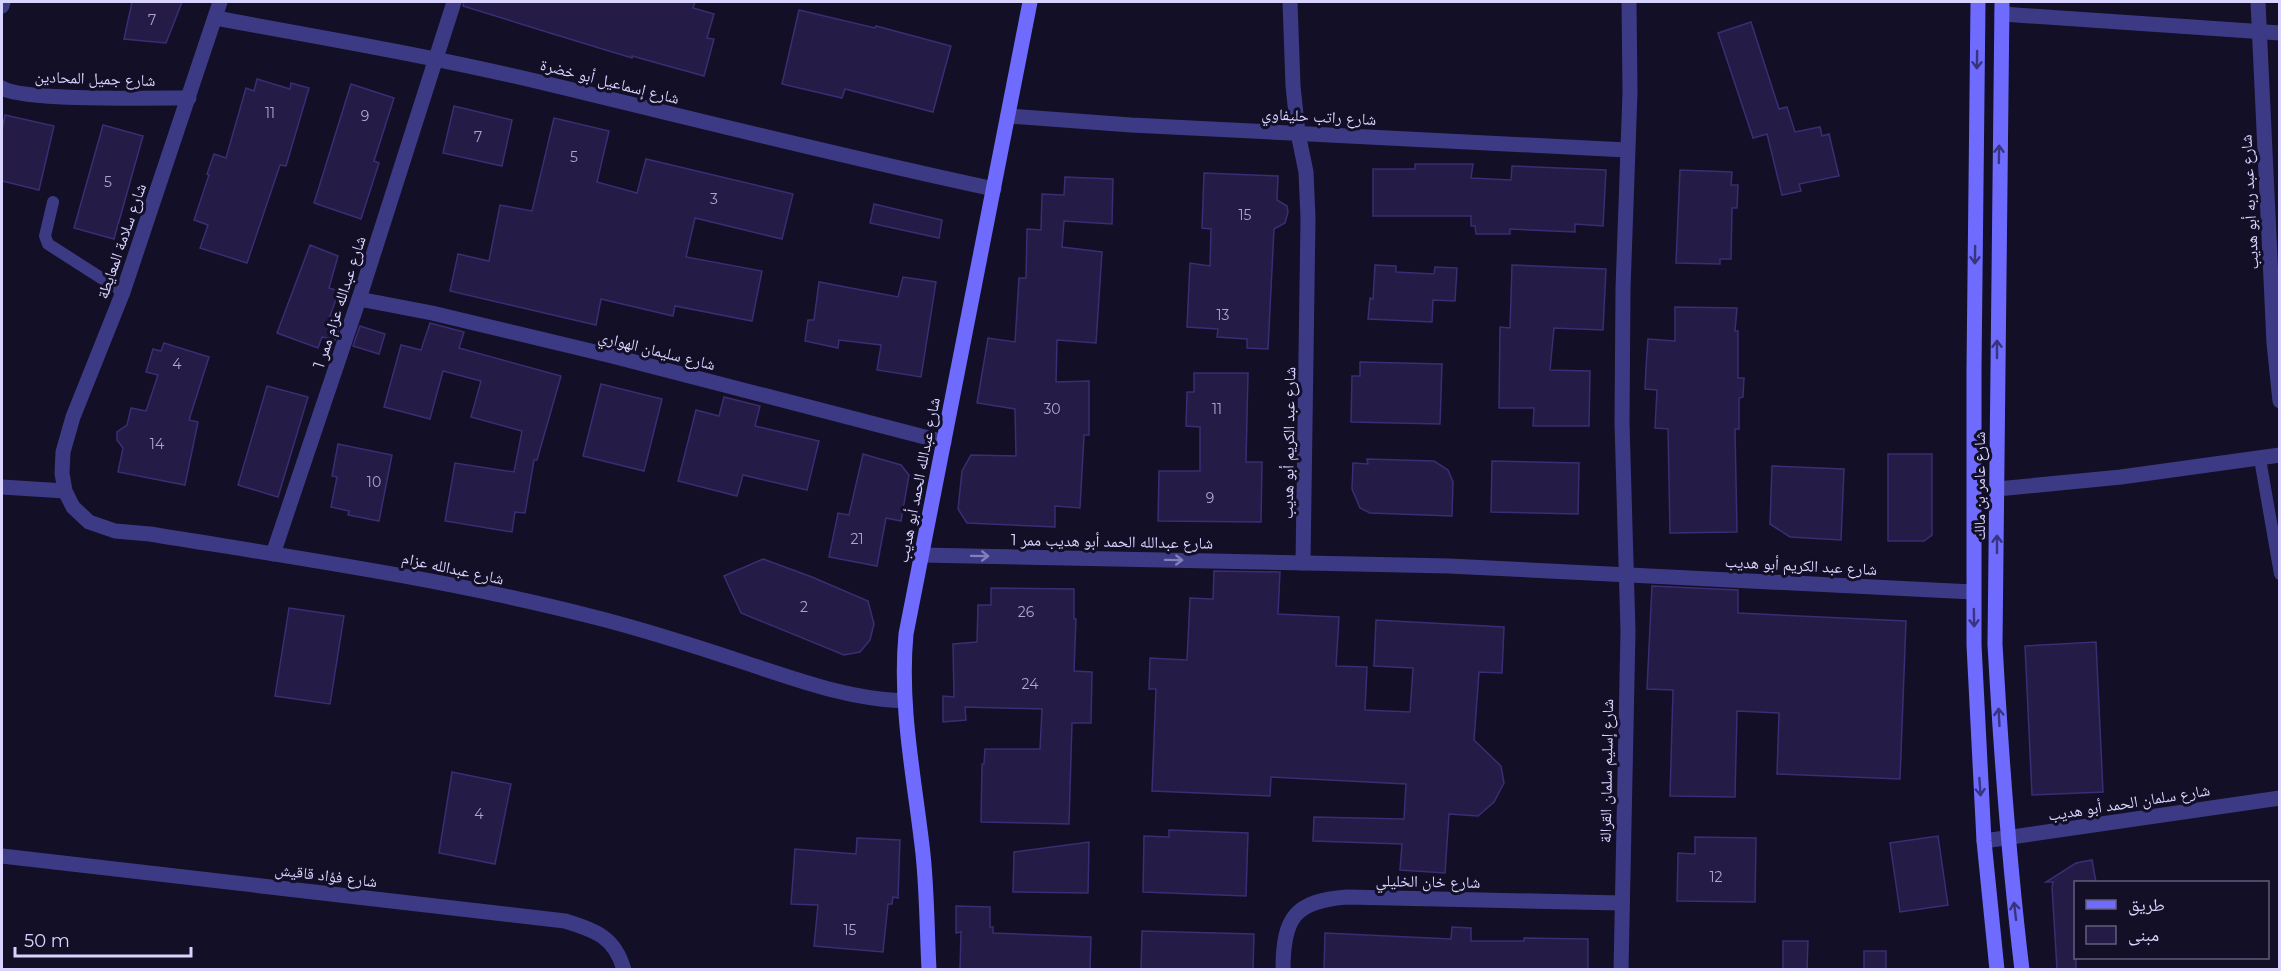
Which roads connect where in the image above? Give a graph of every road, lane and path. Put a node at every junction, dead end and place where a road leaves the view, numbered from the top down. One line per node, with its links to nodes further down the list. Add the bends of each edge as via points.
1 (220, 2): 9 (street, شارع سلامة المعايطة)
2 (453, 2): 12 (street, شارع عبدالله عزام ممر 1)
3 (1030, 2): 15 (street, شارع عبدالله الحمد أبو هديب)
4 (1290, 2): 16 (street, شارع عبد الكريم أبو هديب)
5 (1629, 2): 17 (street)
6 (1978, 2): 34 (street, شارع عامر بن مالك, one-way to 34)
7 (2258, 2): 10 (street, شارع عبد ربه أبو هديب)
8 (2002, 8): 10 (street); 27 (street, شارع عامر بن مالك, one-way to 8)
9 (215, 18): 12 (street, شارع إسماعيل أبو خضرة); 14 (street, شارع سلامة المعايطة)
10 (2258, 31): 11 (street); 22 (street, شارع عبد ربه أبو هديب)
11 (2280, 33)
12 (434, 59): 18 (street, شارع إسماعيل أبو خضرة); 21 (street, شارع عبدالله عزام ممر 1)
13 (2, 88): 14 (street, شارع جميل المحادين, via 58,96)
14 (189, 98): 20 (street, شارع سلامة المعايطة)
15 (1008, 116): 16 (street, شارع راتب حليفاوي); 18 (street, شارع عبدالله الحمد أبو هديب)
16 (1298, 133): 17 (street, شارع راتب حليفاوي); 31 (street, شارع عبد الكريم أبو هديب, via 1306,172 1308,218)
17 (1628, 150): 32 (street, via 1622,412)
18 (994, 189): 23 (street, شارع عبدالله الحمد أبو هديب)
19 (53, 202): 20 (lane, via 45,236 48,244)
20 (123, 292): 28 (street, شارع سلامة المعايطة, via 65,443)
21 (360, 299): 23 (street, شارع سليمان الهواري, via 612,356); 29 (street, شارع عبدالله عزام ممر 1)
22 (2280, 401)
23 (944, 442): 30 (street, شارع عبدالله الحمد أبو هديب)
24 (2280, 455): 25 (street)
25 (2260, 459): 27 (street); 33 (lane)
26 (2, 487): 28 (street)
27 (1997, 489): 37 (street, شارع عامر بن مالك, one-way to 27, via 1995,644)
28 (65, 491): 29 (street, شارع عبدالله عزام, via 73,507 89,522 114,531)
29 (273, 554): 35 (street, شارع عبدالله عزام, via 378,571 579,613 828,689)
30 (921, 555): 31 (street, شارع عبدالله الحمد أبو هديب ممر 1, one-way to 31); 35 (street, شارع عبدالله الحمد أبو هديب, via 906,634)
31 (1303, 563): 32 (street, شارع عبد الكريم أبو هديب)
32 (1627, 574): 34 (street, شارع عبد الكريم أبو هديب); 40 (street, شارع إسليم سلمان القرالة)
33 (2280, 574)
34 (1973, 592): 38 (street, شارع عامر بن مالك, one-way to 38)
35 (904, 701): 42 (street, شارع عبدالله الحمد أبو هديب, via 923,858)
36 (2280, 798): 37 (street, شارع سلمان الحمد أبو هديب)
37 (2008, 838): 38 (street, شارع سلمان الحمد أبو هديب); 46 (street, شارع عامر بن مالك, one-way to 37)
38 (1984, 841): 45 (street, شارع عامر بن مالك)
39 (2, 856): 41 (street, شارع فؤاد قاقيش, via 565,921 586,927 612,943)
40 (1621, 903): 43 (street, شارع خان الخليلي, via 1324,899 1305,906 1293,917 1283,947); 44 (street, شارع إسليم سلمان القرالة)
41 (624, 969)
42 (929, 969)
43 (1283, 969)
44 (1621, 969)
45 (1997, 969)
46 (2022, 969)

